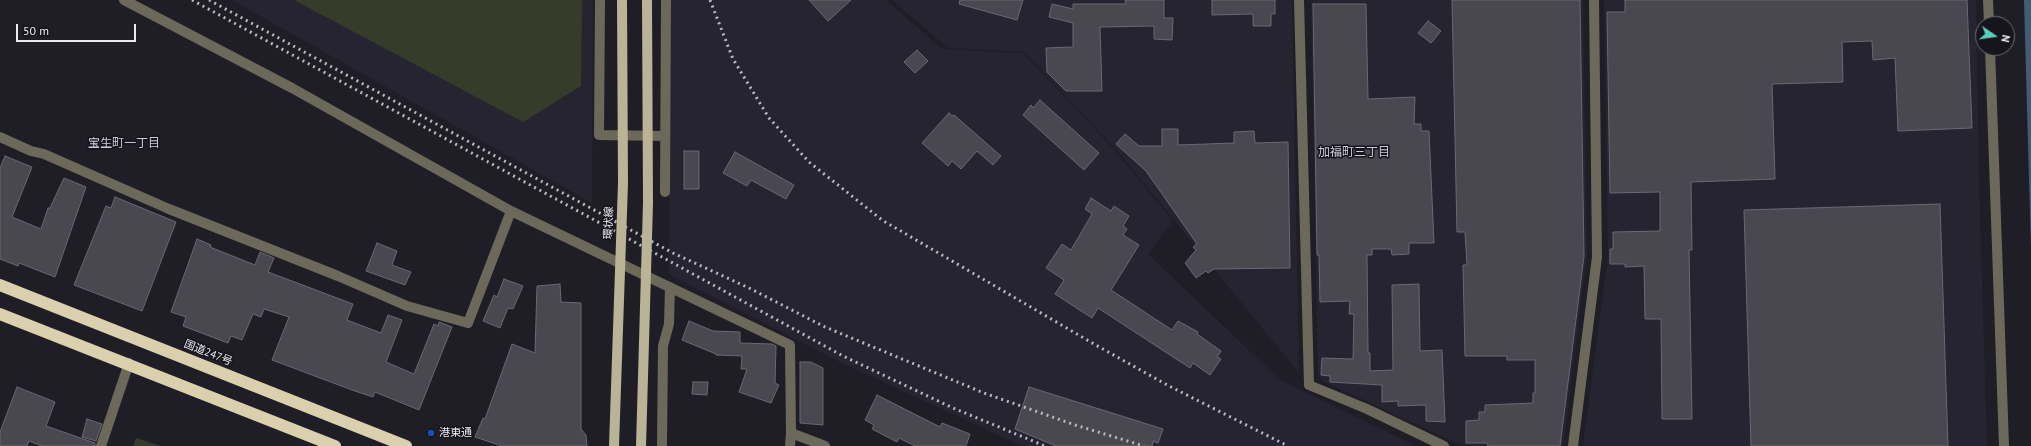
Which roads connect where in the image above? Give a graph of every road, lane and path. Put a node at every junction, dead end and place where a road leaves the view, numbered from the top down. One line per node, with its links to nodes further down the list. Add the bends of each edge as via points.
1 (124, 0): 14 (street, via 292,88)
2 (600, 0): 11 (street, via 599,135)
3 (622, 0): 23 (main road, 環状線, bridge, via 623,184)
4 (647, 0): 24 (main road, bridge, via 648,203)
5 (666, 0): 11 (street)
6 (1300, 0): 28 (street, via 1309,385 1367,409)
7 (1594, 0): 29 (street, via 1597,257)
8 (1988, 0): 9 (street)
9 (1989, 16)
10 (1990, 56): 30 (street)
11 (665, 136): 13 (street)
12 (0, 138): 14 (street, via 407,306 468,323)
13 (665, 192)
14 (511, 211): 16 (street)
15 (0, 285): 22 (highway, 国道247号)
16 (670, 287): 19 (street, via 790,345); 25 (street, via 669,324 663,346)
17 (0, 314): 18 (highway)
18 (129, 363): 20 (street); 21 (highway)
19 (791, 433): 26 (street); 27 (street)
20 (102, 446)
21 (335, 446)
22 (406, 446)
23 (614, 446)
24 (641, 446)
25 (662, 446)
26 (790, 446)
27 (825, 446)
28 (1444, 446)
29 (1573, 446)
30 (2004, 446)

